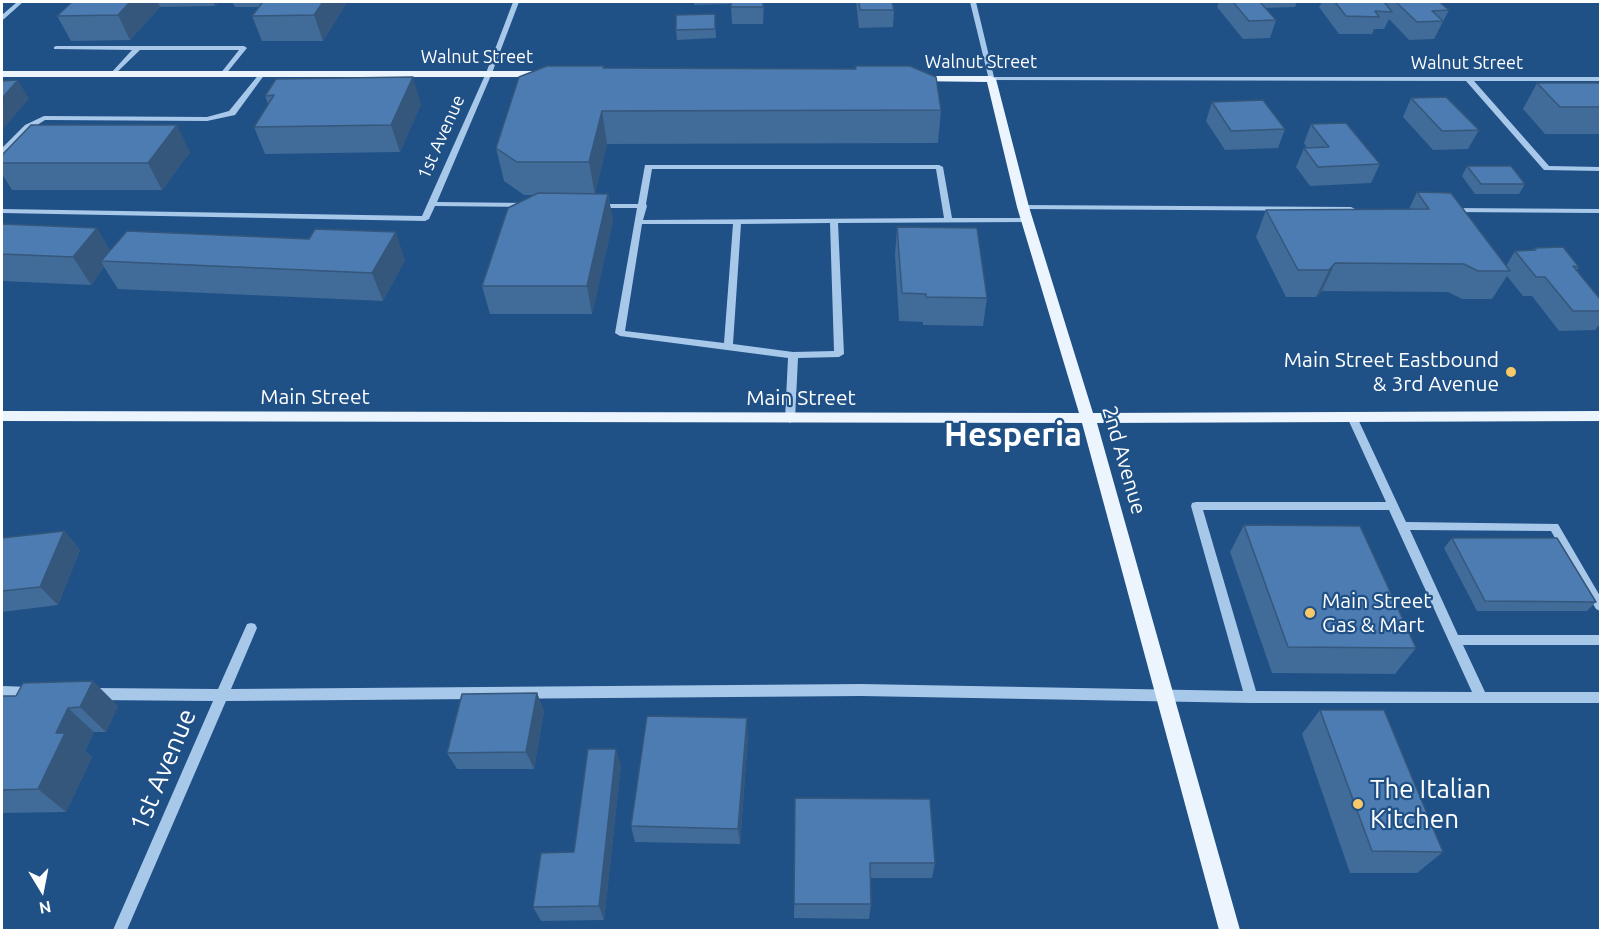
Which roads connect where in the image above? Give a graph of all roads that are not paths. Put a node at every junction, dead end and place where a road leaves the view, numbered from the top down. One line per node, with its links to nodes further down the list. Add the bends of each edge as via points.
1 (20, 2): 4 (street)
2 (516, 2): 7 (street, 1st Avenue)
3 (973, 2): 15 (street, 2nd Avenue)
4 (2, 18)
5 (64, 40): 6 (street, via 56,48)
6 (138, 48): 9 (street); 10 (street, via 244,48)
7 (489, 73): 11 (main road, Walnut Street); 12 (main road, Walnut Street); 19 (street, 1st Avenue)
8 (2, 74): 9 (main road, Walnut Street)
9 (113, 74): 10 (main road, Walnut Street)
10 (224, 74): 11 (main road, Walnut Street)
11 (262, 74): 17 (street, via 232,113 207,119 44,118 28,127)
12 (561, 74)
13 (907, 78): 15 (main road, Walnut Street)
14 (1600, 79): 16 (street, Walnut Street)
15 (991, 80): 16 (street, Walnut Street); 23 (main road, 2nd Avenue)
16 (1469, 80): 18 (street, via 1547,168)
17 (2, 152)
18 (1600, 169)
19 (431, 204): 20 (street); 26 (street, 1st Avenue, via 425,219)
20 (537, 205)
21 (584, 206): 22 (street)
22 (643, 206): 29 (street, via 648,167 939,167); 32 (street)
23 (1023, 207): 24 (street); 30 (main road, 2nd Avenue)
24 (1365, 210)
25 (1436, 210): 27 (street)
26 (2, 211)
27 (1600, 212)
28 (834, 220): 29 (street); 31 (street); 34 (street, via 839,354)
29 (948, 220): 30 (street)
30 (1027, 220): 38 (main road, 2nd Avenue)
31 (737, 221): 32 (street); 33 (street)
32 (640, 222): 33 (street, via 620,333)
33 (728, 347): 34 (street)
34 (793, 355): 39 (street)
35 (2, 416): 39 (main road, Main Street)
36 (1600, 416): 37 (main road, Main Street)
37 (1352, 417): 38 (main road, Main Street); 40 (street)
38 (1089, 418): 39 (main road, Main Street); 50 (main road, 2nd Avenue)
39 (790, 419)
40 (1393, 506): 41 (street); 51 (street, via 1196,506)
41 (1402, 526): 42 (street, via 1554,527); 44 (street)
42 (1600, 606)
43 (251, 628): 49 (street, 1st Avenue)
44 (1454, 640): 45 (street); 52 (street)
45 (1600, 640)
46 (2, 692): 47 (street)
47 (48, 693)
48 (83, 693): 49 (street)
49 (222, 695): 50 (street, via 861,690); 54 (street, 1st Avenue)
50 (1167, 696): 51 (street); 55 (main road, 2nd Avenue)
51 (1251, 697): 52 (street)
52 (1481, 697): 53 (street)
53 (1600, 698)
54 (120, 930)
55 (1230, 930)

